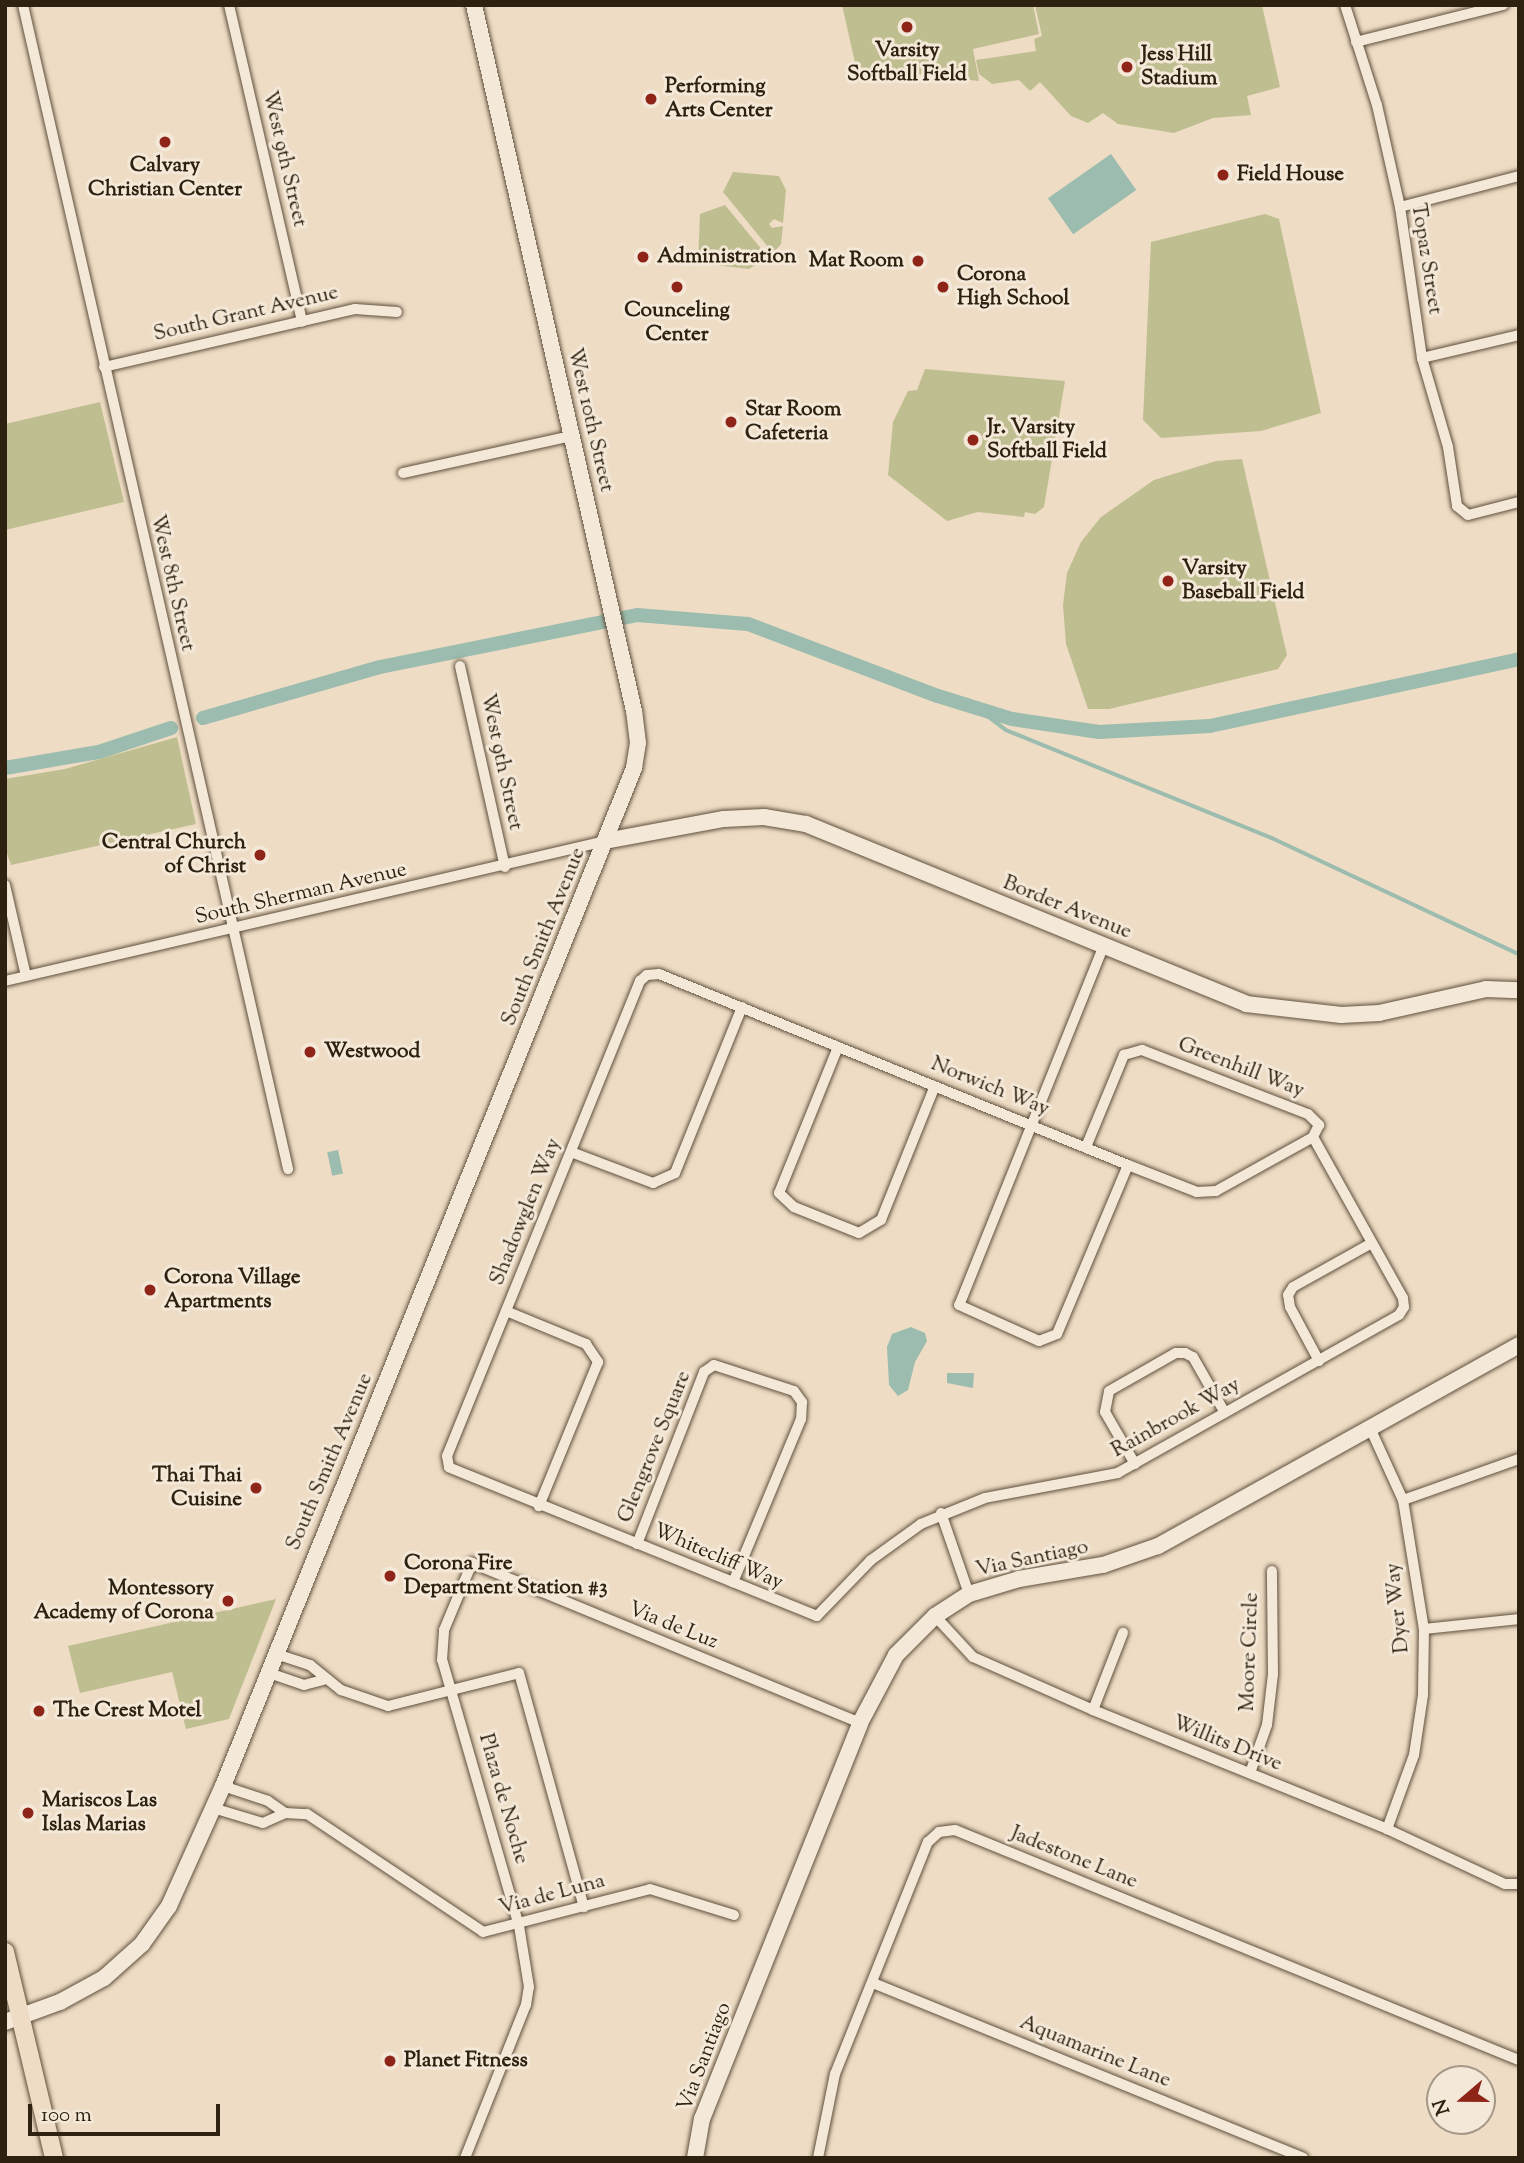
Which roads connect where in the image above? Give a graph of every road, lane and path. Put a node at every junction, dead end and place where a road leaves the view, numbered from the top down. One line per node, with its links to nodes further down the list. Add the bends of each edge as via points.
1 (23, 5): 13 (street, West 8th Street)
2 (229, 5): 10 (street, West 9th Street)
3 (474, 5): 14 (main road, West 10th Street)
4 (1346, 5): 6 (street, Topaz Street)
5 (1503, 5): 6 (street)
6 (1356, 42): 8 (street, Topaz Street, via 1377,105)
7 (1519, 176): 8 (street)
8 (1399, 207): 12 (street, Topaz Street)
9 (397, 312): 10 (street, South Grant Avenue, via 355,309)
10 (302, 322): 13 (street, South Grant Avenue)
11 (1519, 335): 12 (street)
12 (1422, 358): 16 (street, Topaz Street, via 1448,447 1457,506 1468,515)
13 (104, 367): 21 (street, West 8th Street)
14 (571, 436): 15 (street); 18 (main road, West 10th Street, via 638,743 634,768)
15 (403, 473)
16 (1519, 502)
17 (460, 666): 19 (street, West 9th Street)
18 (605, 841): 19 (street, South Sherman Avenue); 22 (main road, Border Avenue, via 724,819 764,817 806,824); 59 (main road, South Smith Avenue)
19 (505, 867): 21 (street, South Sherman Avenue)
20 (5, 885): 24 (street)
21 (232, 930): 24 (street, South Sherman Avenue); 35 (street, West 8th Street)
22 (1104, 945): 26 (main road, Border Avenue, via 1246,1004 1291,1010 1379,1013 1486,989); 30 (street)
23 (647, 975): 27 (street, Norwich Way, via 659,974); 33 (street, Shadowglen Way, via 640,981)
24 (26, 976): 25 (street, South Sherman Avenue)
25 (5, 981)
26 (1519, 990)
27 (741, 1007): 28 (street, Norwich Way); 33 (street, via 675,1172 653,1183)
28 (838, 1047): 29 (street, Norwich Way); 29 (street, via 779,1193 794,1207 859,1233 881,1220)
29 (935, 1086): 30 (street, Norwich Way)
30 (1031, 1125): 32 (street, Norwich Way); 34 (street, via 959,1305 1039,1341 1057,1334)
31 (1313, 1138): 32 (street, Greenhill Way, via 1319,1125 1308,1114 1142,1050 1124,1055); 34 (street, Norwich Way, via 1207,1194); 36 (street, Greenhill Way)
32 (1086, 1147): 34 (street, Norwich Way)
33 (571, 1152): 38 (street, Shadowglen Way)
34 (1128, 1165)
35 (288, 1168)
36 (1372, 1243): 37 (street, Greenhill Way); 40 (street, via 1288,1294)
37 (1404, 1307): 40 (street, Rainbrook Way, via 1399,1315)
38 (506, 1311): 45 (street, Shadowglen Way, via 447,1456); 47 (street, via 586,1343 598,1362)
39 (1519, 1345): 42 (main road, Via Santiago)
40 (1319, 1361): 41 (street, Rainbrook Way)
41 (1225, 1413): 44 (street, Rainbrook Way); 44 (street, via 1193,1357 1176,1353 1109,1391 1105,1412)
42 (1370, 1428): 46 (street, Dyer Way); 53 (main road, Via Santiago, via 1158,1546 1103,1566 1019,1579)
43 (1519, 1459): 46 (street)
44 (1135, 1464): 48 (street, Rainbrook Way, via 1101,1478 985,1498)
45 (449, 1466): 47 (street, Whitecliff Way)
46 (1403, 1500): 57 (street, Dyer Way)
47 (539, 1506): 49 (street, Whitecliff Way)
48 (942, 1513): 53 (street); 54 (street, Rainbrook Way, via 871,1560)
49 (637, 1544): 52 (street, Whitecliff Way); 52 (street, Glengrove Square, via 704,1372 714,1365 794,1391 802,1402 801,1419)
50 (472, 1563): 62 (street, Plaza de Noche, via 444,1630 442,1660); 64 (street, Via de Luz)
51 (1272, 1571): 65 (street, Moore Circle, via 1273,1674 1267,1725)
52 (733, 1582): 54 (street, Whitecliff Way)
53 (969, 1594): 55 (main road, Via Santiago)
54 (817, 1616)
55 (935, 1616): 63 (street, Willits Drive, via 973,1657); 64 (main road, Via Santiago, via 896,1655)
56 (1519, 1619): 57 (street)
57 (1424, 1629): 69 (street, Dyer Way, via 1423,1695 1413,1755)
58 (1123, 1633): 63 (street)
59 (276, 1654): 60 (main road, South Smith Avenue); 61 (street, via 310,1665)
60 (269, 1673): 61 (street, via 304,1685); 66 (main road, South Smith Avenue)
61 (324, 1680): 62 (street, via 388,1706)
62 (451, 1690): 71 (street, via 519,1673); 73 (street, Plaza de Noche)
63 (1093, 1710): 65 (street, Willits Drive)
64 (860, 1723): 80 (main road, Via Santiago, via 702,2119)
65 (1250, 1773): 69 (street, Willits Drive)
66 (223, 1786): 67 (main road, South Smith Avenue); 68 (street, Via de Luna, via 268,1801)
67 (213, 1808): 68 (street, Via de Luna, via 263,1822); 76 (main road, South Smith Avenue, via 169,1906 125,1963 81,1992)
68 (285, 1813): 73 (street, Via de Luna, via 307,1814 484,1932)
69 (1387, 1829): 70 (street, Willits Drive, via 1505,1884)
70 (1519, 1884)
71 (584, 1907): 72 (street, Via de Luna, via 650,1889); 73 (street, Via de Luna)
72 (734, 1915)
73 (519, 1926): 79 (street, Plaza de Noche, via 528,1959 526,2005)
74 (5, 1952): 76 (main road)
75 (873, 1983): 77 (street, Jadestone Lane, via 928,1842 939,1832 955,1830); 81 (street, Jadestone Lane, via 835,2074); 82 (street, Aquamarine Lane)
76 (13, 2020): 78 (main road)
77 (1519, 2060)
78 (54, 2158)
79 (465, 2158)
80 (695, 2158)
81 (818, 2158)
82 (1303, 2158)

